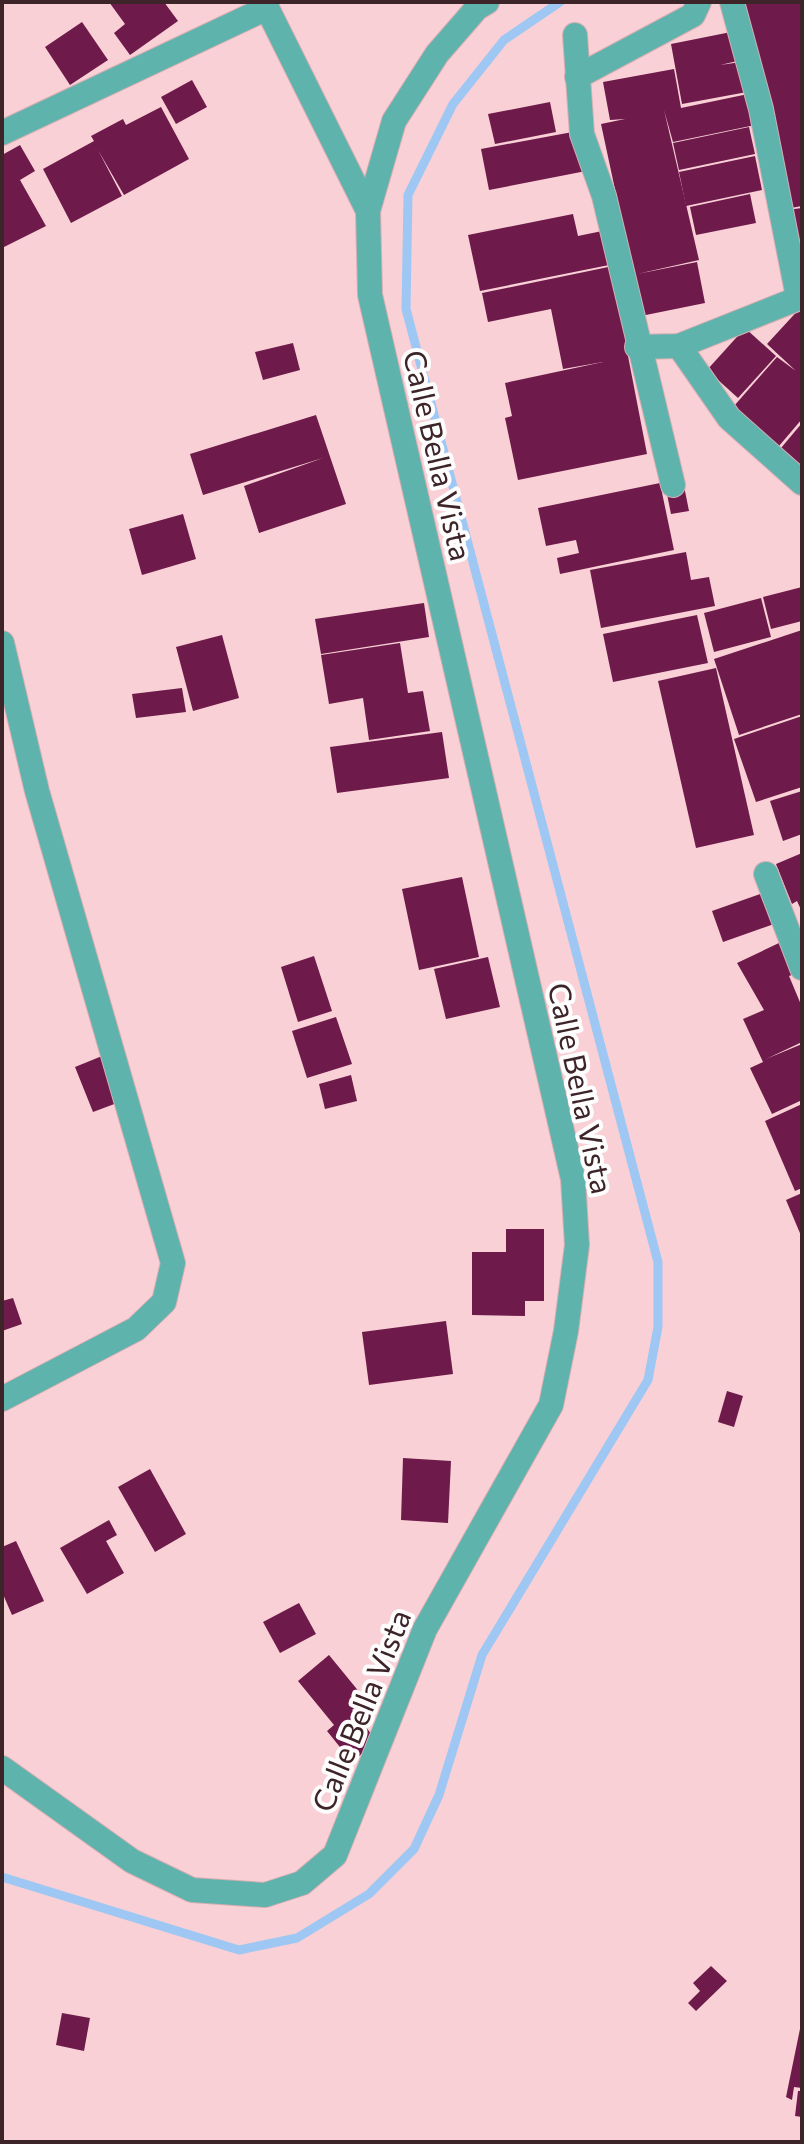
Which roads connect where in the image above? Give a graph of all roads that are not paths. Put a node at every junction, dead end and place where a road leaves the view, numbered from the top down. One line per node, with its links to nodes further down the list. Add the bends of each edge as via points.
1 (487, 2): 8 (street, Calle Bella Vista, via 437,54 394,121)
2 (699, 2): 6 (street, via 693,15)
3 (732, 2): 9 (street, via 761,109)
4 (265, 5): 7 (street); 8 (street)
5 (575, 35): 6 (street)
6 (577, 77): 11 (street, via 582,134 604,196)
7 (2, 133)
8 (368, 211): 18 (street, Calle Bella Vista, via 370,295 573,1179 577,1245 551,1405 425,1629 335,1855 302,1883 265,1895 192,1890 132,1861)
9 (800, 297): 10 (street)
10 (679, 346): 11 (street); 12 (street, via 729,418)
11 (637, 347): 13 (street)
12 (802, 483)
13 (673, 485)
14 (2, 643): 17 (street, via 37,791 173,1263 164,1302 136,1329)
15 (766, 874): 16 (street)
16 (802, 968)
17 (2, 1399)
18 (2, 1768)

